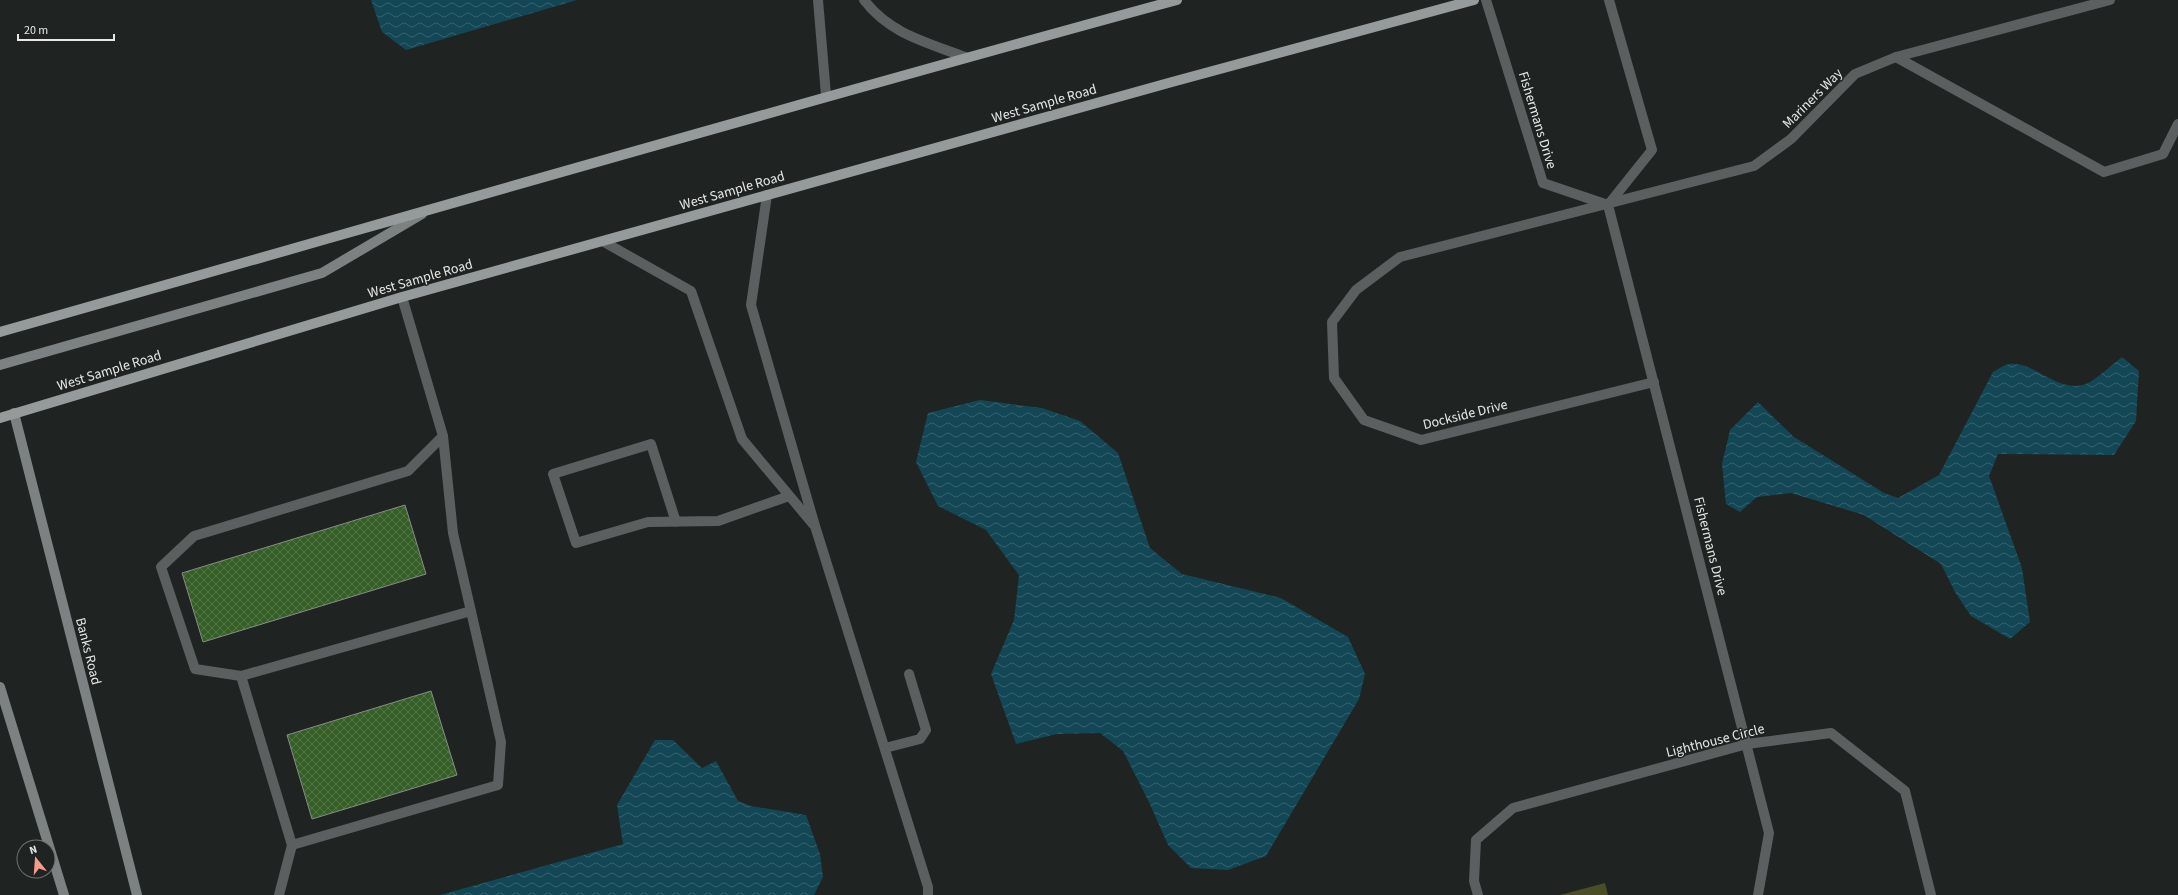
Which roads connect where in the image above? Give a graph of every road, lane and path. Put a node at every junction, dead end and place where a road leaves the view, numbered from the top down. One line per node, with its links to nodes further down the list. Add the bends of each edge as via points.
1 (818, 0): 10 (street)
2 (864, 0): 8 (street, via 875,15 903,34)
3 (1177, 0): 8 (main road)
4 (1474, 0): 12 (main road, West Sample Road)
5 (1486, 0): 13 (street, Fishermans Drive, via 1543,183)
6 (1609, 0): 13 (street, via 1652,150)
7 (2110, 0): 9 (street, Mariners Way)
8 (965, 57): 10 (main road)
9 (1896, 57): 11 (street, via 2104,172 2163,154); 13 (street, Mariners Way, via 1855,74 1791,139 1754,166)
10 (826, 95): 14 (main road)
11 (2178, 124)
12 (767, 195): 15 (main road, West Sample Road); 25 (street, via 751,305)
13 (1608, 205): 19 (street, Fishermans Drive); 19 (street, Dockside Drive, via 1400,257 1356,290 1332,322 1334,378 1364,420 1421,440)
14 (426, 212): 17 (main road); 18 (street, via 322,273)
15 (604, 242): 16 (main road, West Sample Road); 23 (street, via 691,292 742,439)
16 (402, 297): 20 (main road, West Sample Road); 22 (street)
17 (0, 332)
18 (0, 365)
19 (1654, 382): 30 (street, Fishermans Drive)
20 (14, 413): 21 (main road, West Sample Road); 34 (street, Banks Road)
21 (0, 418)
22 (443, 436): 26 (street, via 453,533); 28 (street, via 408,471 194,536 161,567 195,669)
23 (789, 496): 24 (street, via 718,521); 25 (street)
24 (676, 522): 24 (street, via 648,522 576,543 553,474 651,444)
25 (815, 526): 31 (street)
26 (471, 611): 28 (street); 32 (street, via 501,742 498,785)
27 (909, 674): 31 (street, via 926,730 920,738)
28 (241, 676): 32 (street)
29 (0, 687): 33 (street)
30 (1747, 744): 37 (street, Lighthouse Circle, via 1513,808 1476,840 1474,881); 38 (street, Fishermans Drive, via 1769,833); 39 (street, Lighthouse Circle, via 1831,733 1905,792)
31 (885, 748): 36 (street, via 928,886)
32 (292, 845): 35 (street)
33 (64, 895)
34 (136, 895)
35 (279, 895)
36 (928, 895)
37 (1478, 895)
38 (1758, 895)
39 (1931, 895)

